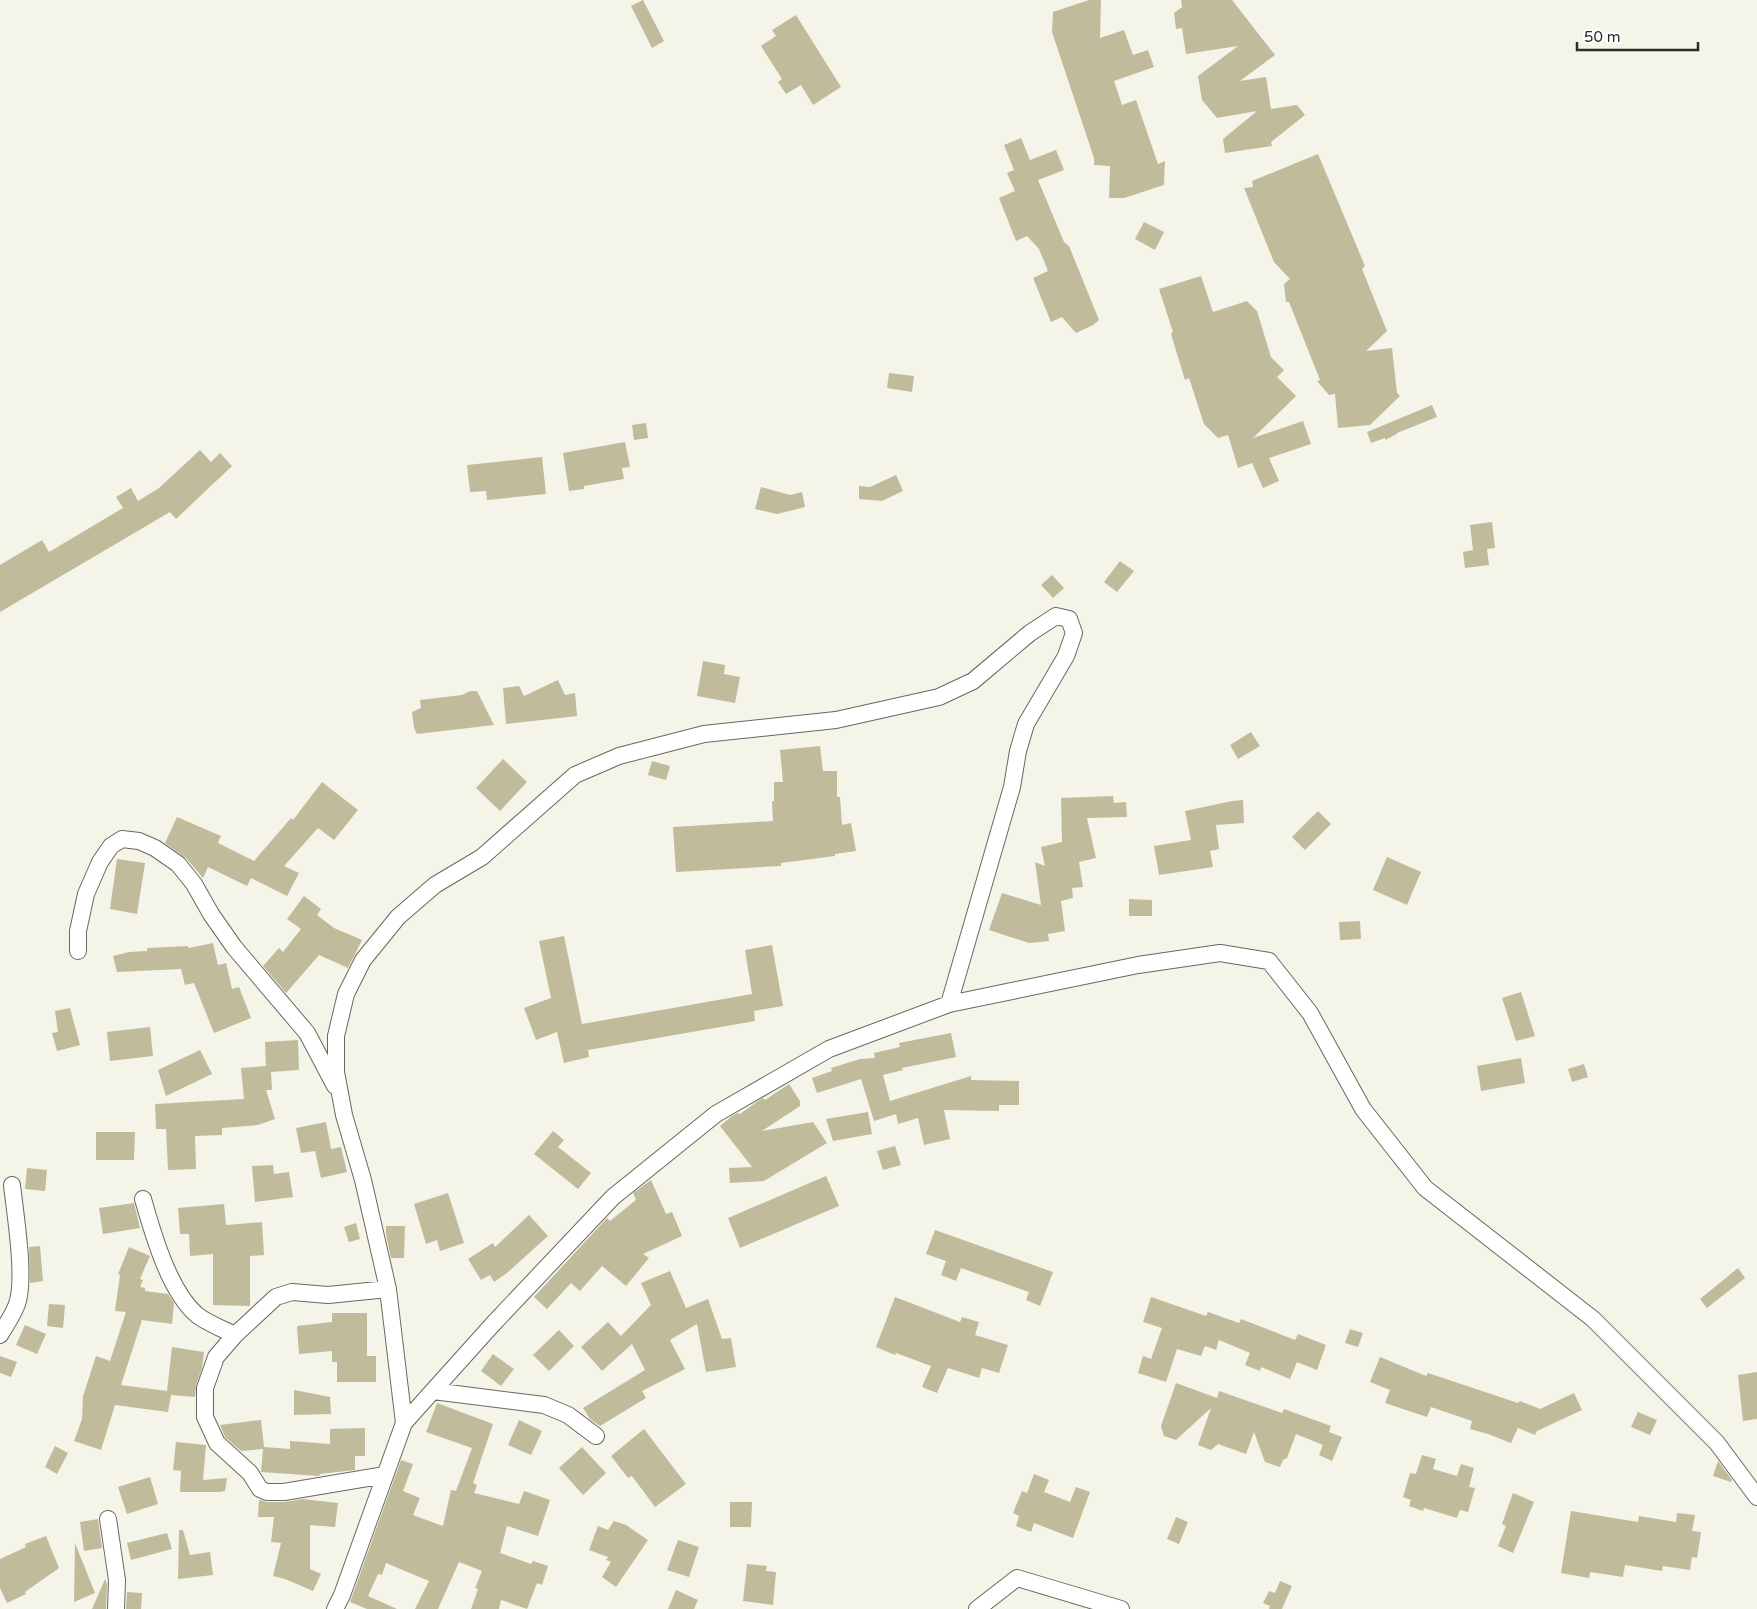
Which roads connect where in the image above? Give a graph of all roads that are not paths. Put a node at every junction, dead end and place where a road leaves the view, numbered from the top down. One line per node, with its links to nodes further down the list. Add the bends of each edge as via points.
1 (78, 952): 3 (street, via 78,930 86,894 100,862 122,839 139,841 155,848 178,864 234,947 307,1032)
2 (949, 1004): 3 (street, via 1012,787 1026,724 1066,656 1074,633 1069,619 1056,616 1030,633 973,681 939,697 836,720 704,734 619,756 575,775 482,857 435,885 398,917 363,960 346,994 336,1036 336,1072); 9 (street, via 829,1049 716,1114 613,1197); 13 (street, via 1138,965 1220,953 1269,960 1310,1013 1363,1109 1425,1188 1593,1319 1717,1443)
3 (341, 1099): 6 (street)
4 (12, 1185): 7 (street, via 20,1288 17,1304)
5 (142, 1199): 8 (street, via 153,1235 186,1305)
6 (388, 1288): 8 (street, via 328,1295 292,1292 276,1297); 10 (street)
7 (0, 1335)
8 (234, 1335): 12 (street, via 216,1358 205,1388 205,1417 217,1442 250,1473 260,1489 284,1492)
9 (433, 1391): 10 (street); 11 (street, via 544,1405 568,1415)
10 (404, 1423): 12 (street)
11 (596, 1436)
12 (386, 1475): 16 (street)
13 (1757, 1497)
14 (108, 1519): 15 (street, via 118,1580)
15 (116, 1609)
16 (336, 1609)
17 (977, 1609): 18 (street, via 1017,1578)
18 (1121, 1609)

